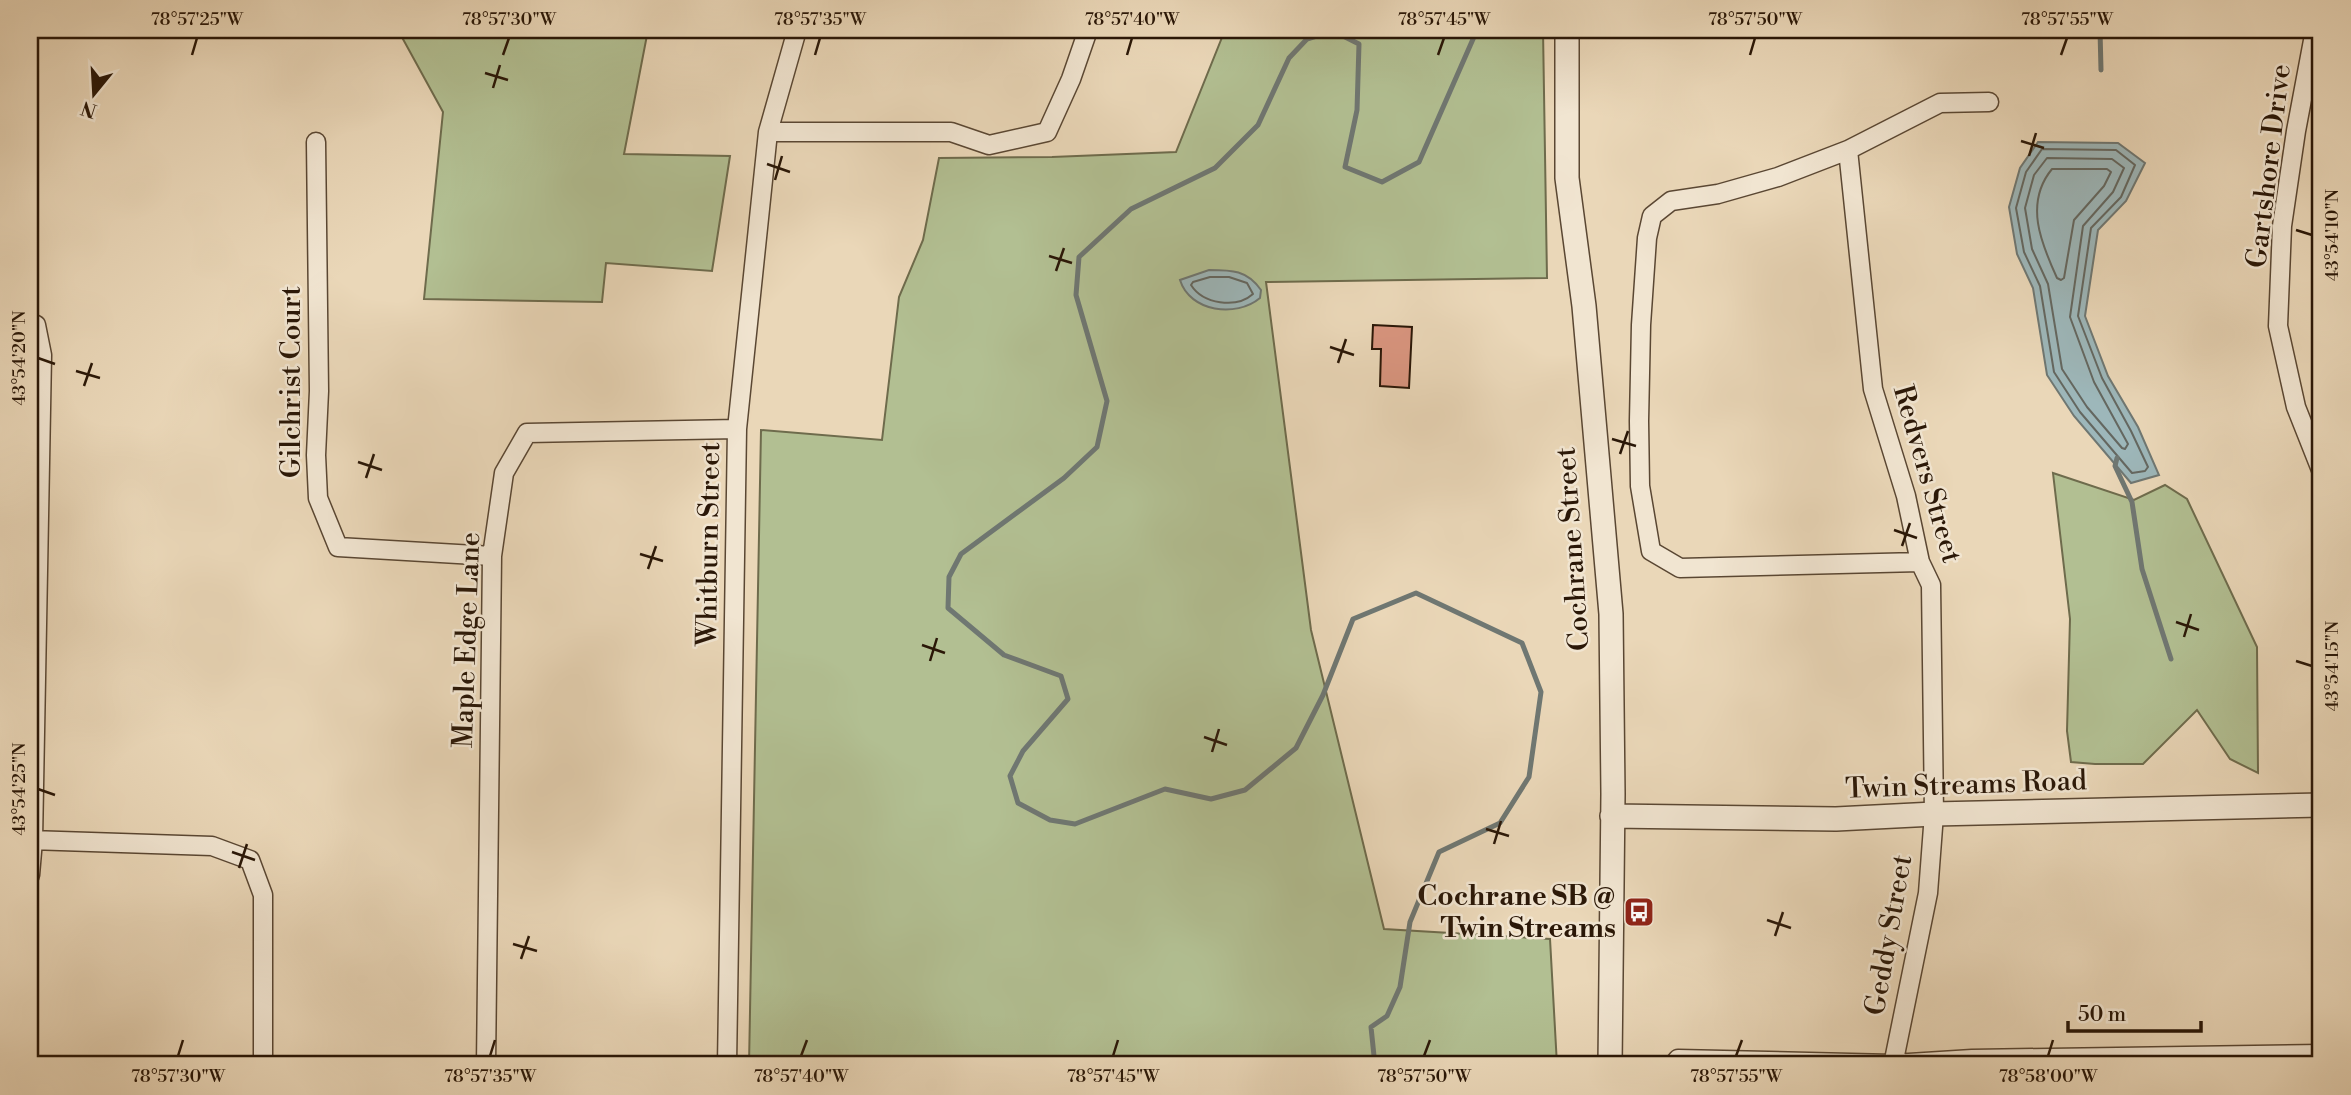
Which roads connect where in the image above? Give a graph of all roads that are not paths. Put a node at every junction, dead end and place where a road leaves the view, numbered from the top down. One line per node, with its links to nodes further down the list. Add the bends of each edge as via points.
1 (797, 30): 6 (street, Whitburn Street)
2 (1088, 30): 6 (street, via 1047,132 989,145 951,132)
3 (1567, 30): 16 (street, Cochrane Street, via 1567,178 1584,306 1611,614)
4 (2315, 30): 11 (street, Gartshore Drive, via 2282,226 2278,326 2296,407)
5 (1989, 102): 8 (street, via 1940,103)
6 (768, 132): 10 (street, Whitburn Street)
7 (316, 142): 12 (street, Gilchrist Court, via 316,466 318,498 338,547)
8 (1848, 150): 13 (street, Redvers Street, via 1874,389); 13 (street, via 1730,191 1671,201 1651,216 1641,324 1639,421 1640,486 1651,551 1679,568)
9 (30, 322): 17 (street, via 36,325 42,355)
10 (737, 429): 12 (street, Maple Edge Lane, via 527,433 504,473); 23 (street, Whitburn Street)
11 (2321, 470)
12 (492, 556): 22 (street, Maple Edge Lane)
13 (1920, 562): 15 (street, Redvers Street, via 1931,585)
14 (2321, 805): 15 (street, Twin Streams Road)
15 (1934, 814): 16 (street, Twin Streams Road, via 1836,819); 26 (street, Geddy Street, via 1928,893)
16 (1612, 816): 24 (street, Cochrane Street)
17 (31, 840): 18 (street); 21 (street, via 212,846 250,859 263,895)
18 (30, 875)
19 (2321, 1054): 20 (street)
20 (2128, 1061): 26 (street, via 1972,1059)
21 (263, 1065)
22 (486, 1065)
23 (727, 1065)
24 (1610, 1065)
25 (1673, 1065): 26 (street, via 1678,1059)
26 (1893, 1065)

